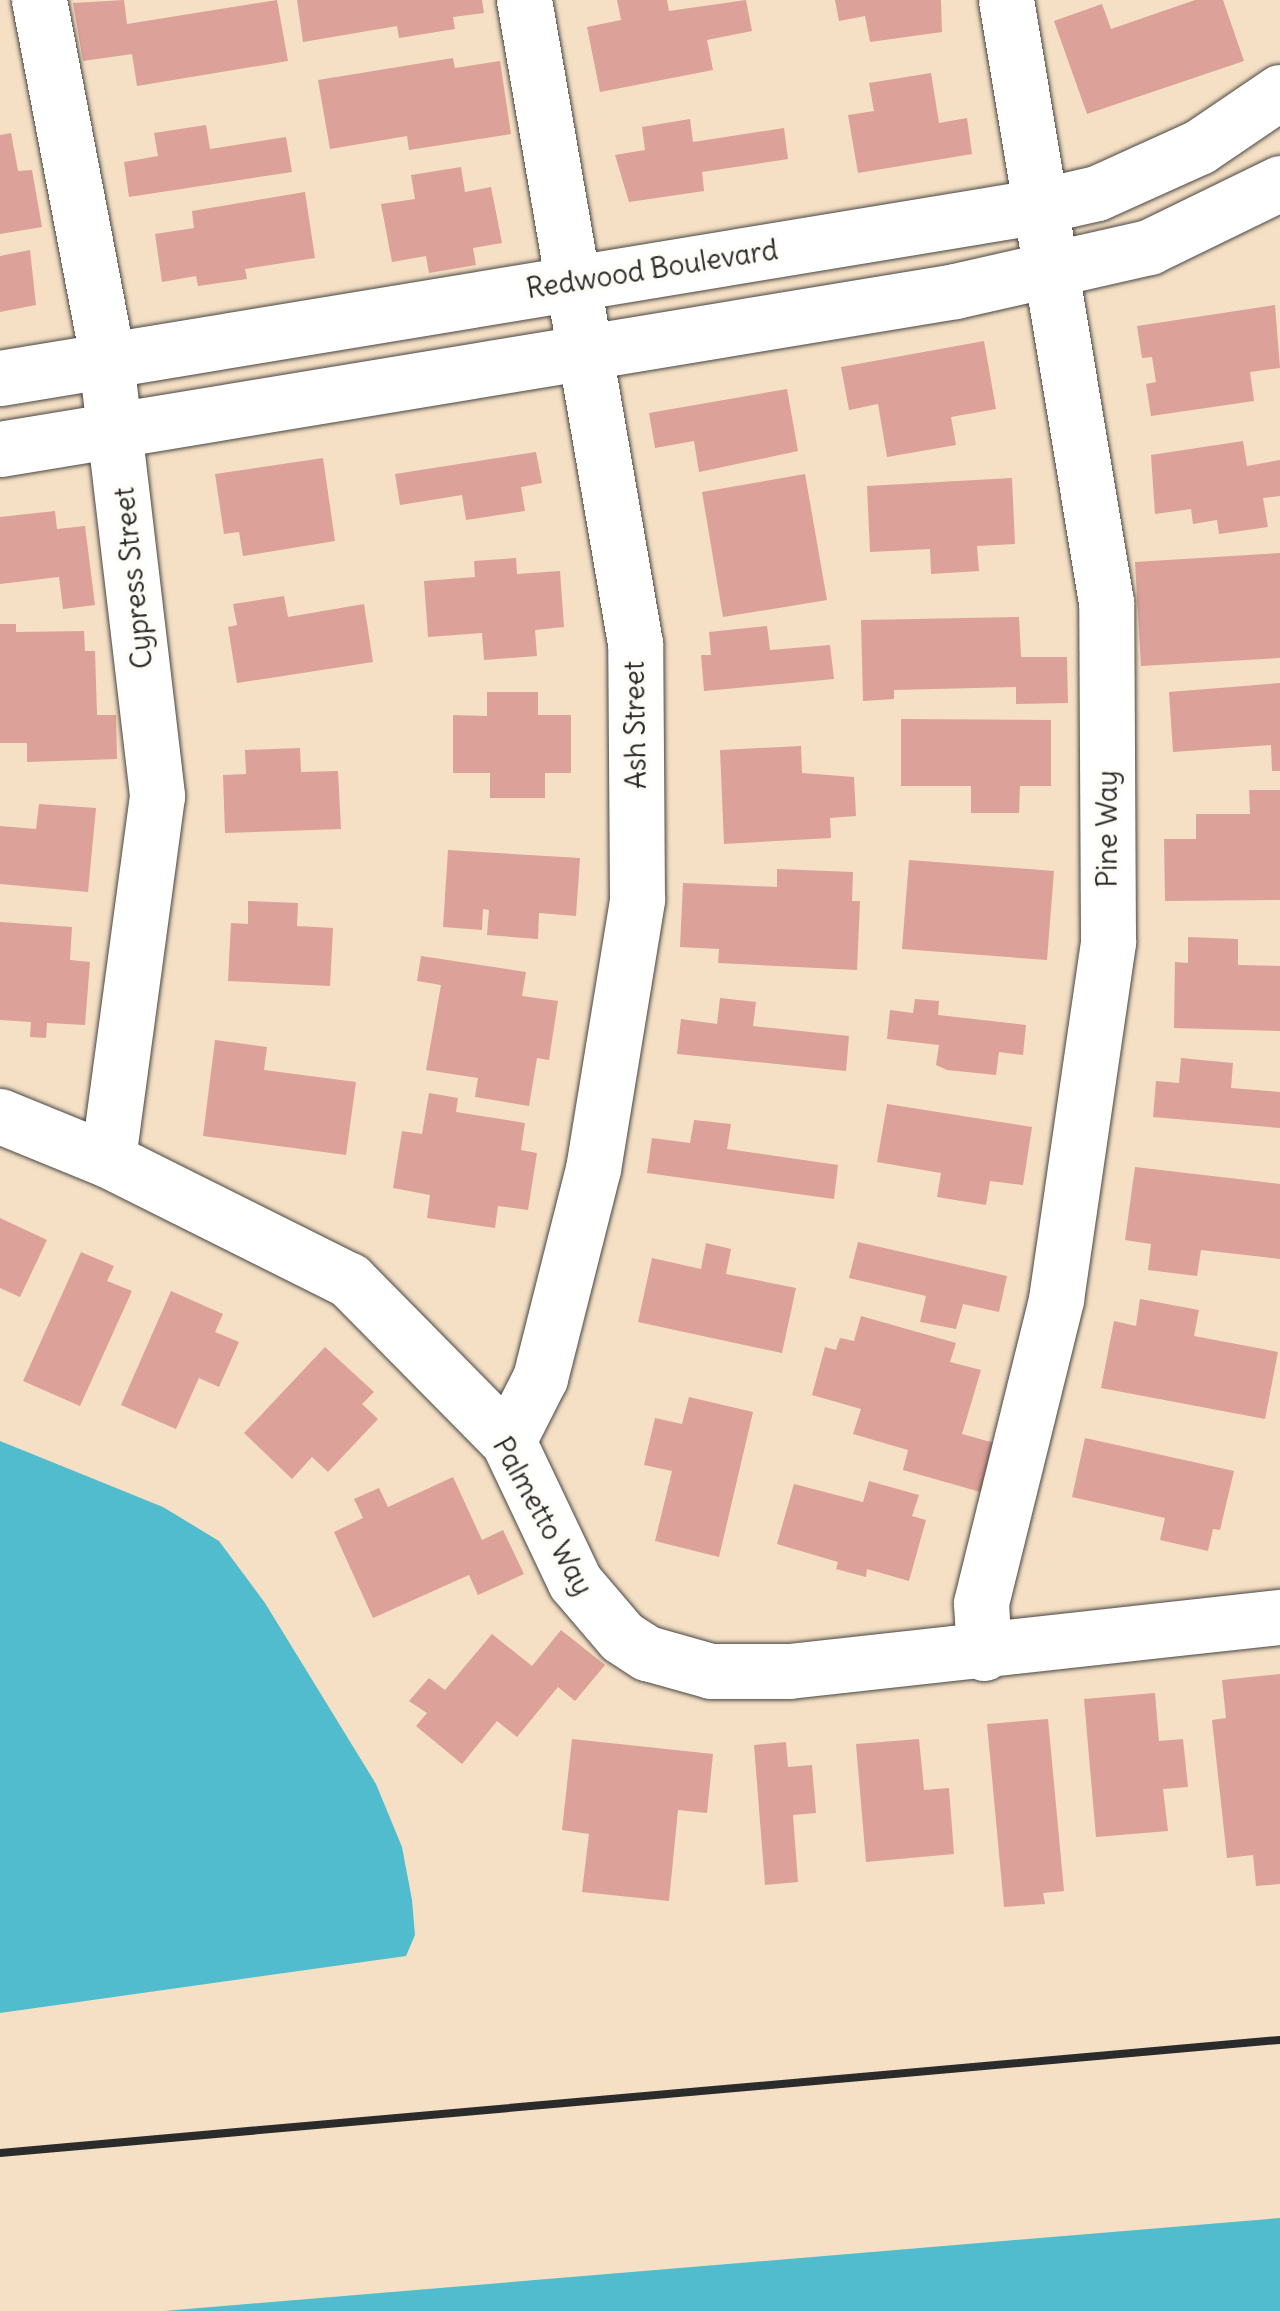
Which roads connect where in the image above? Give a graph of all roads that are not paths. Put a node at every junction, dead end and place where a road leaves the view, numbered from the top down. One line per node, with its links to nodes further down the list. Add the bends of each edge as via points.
1 (39, 0): 10 (street, Cypress Street)
2 (524, 0): 8 (street, Ash Street)
3 (1006, 0): 6 (street, Pine Way)
4 (1280, 92): 6 (street, Redwood Boulevard, via 1145,173)
5 (1280, 182): 7 (street, via 1149,247)
6 (1040, 206): 7 (street, Pine Way); 8 (street, Redwood Boulevard)
7 (1050, 270): 9 (street); 18 (street, Pine Way, via 1106,602 1108,942 1056,1299 981,1603)
8 (577, 282): 9 (street, Ash Street); 10 (street, Redwood Boulevard)
9 (587, 350): 12 (street); 16 (street, Ash Street, via 635,642 637,900 593,1169 540,1378)
10 (106, 359): 11 (street, Redwood Boulevard); 12 (street, Cypress Street)
11 (0, 378)
12 (116, 428): 13 (street); 15 (street, Cypress Street, via 158,796)
13 (0, 449)
14 (0, 1116): 15 (street, Palmetto Way)
15 (108, 1160): 16 (street, Palmetto Way, via 349,1280)
16 (508, 1441): 18 (street, Palmetto Way, via 575,1582 622,1637 647,1653 711,1671 743,1672)
17 (1280, 1617): 18 (street, Palmetto Way)
18 (984, 1653)

